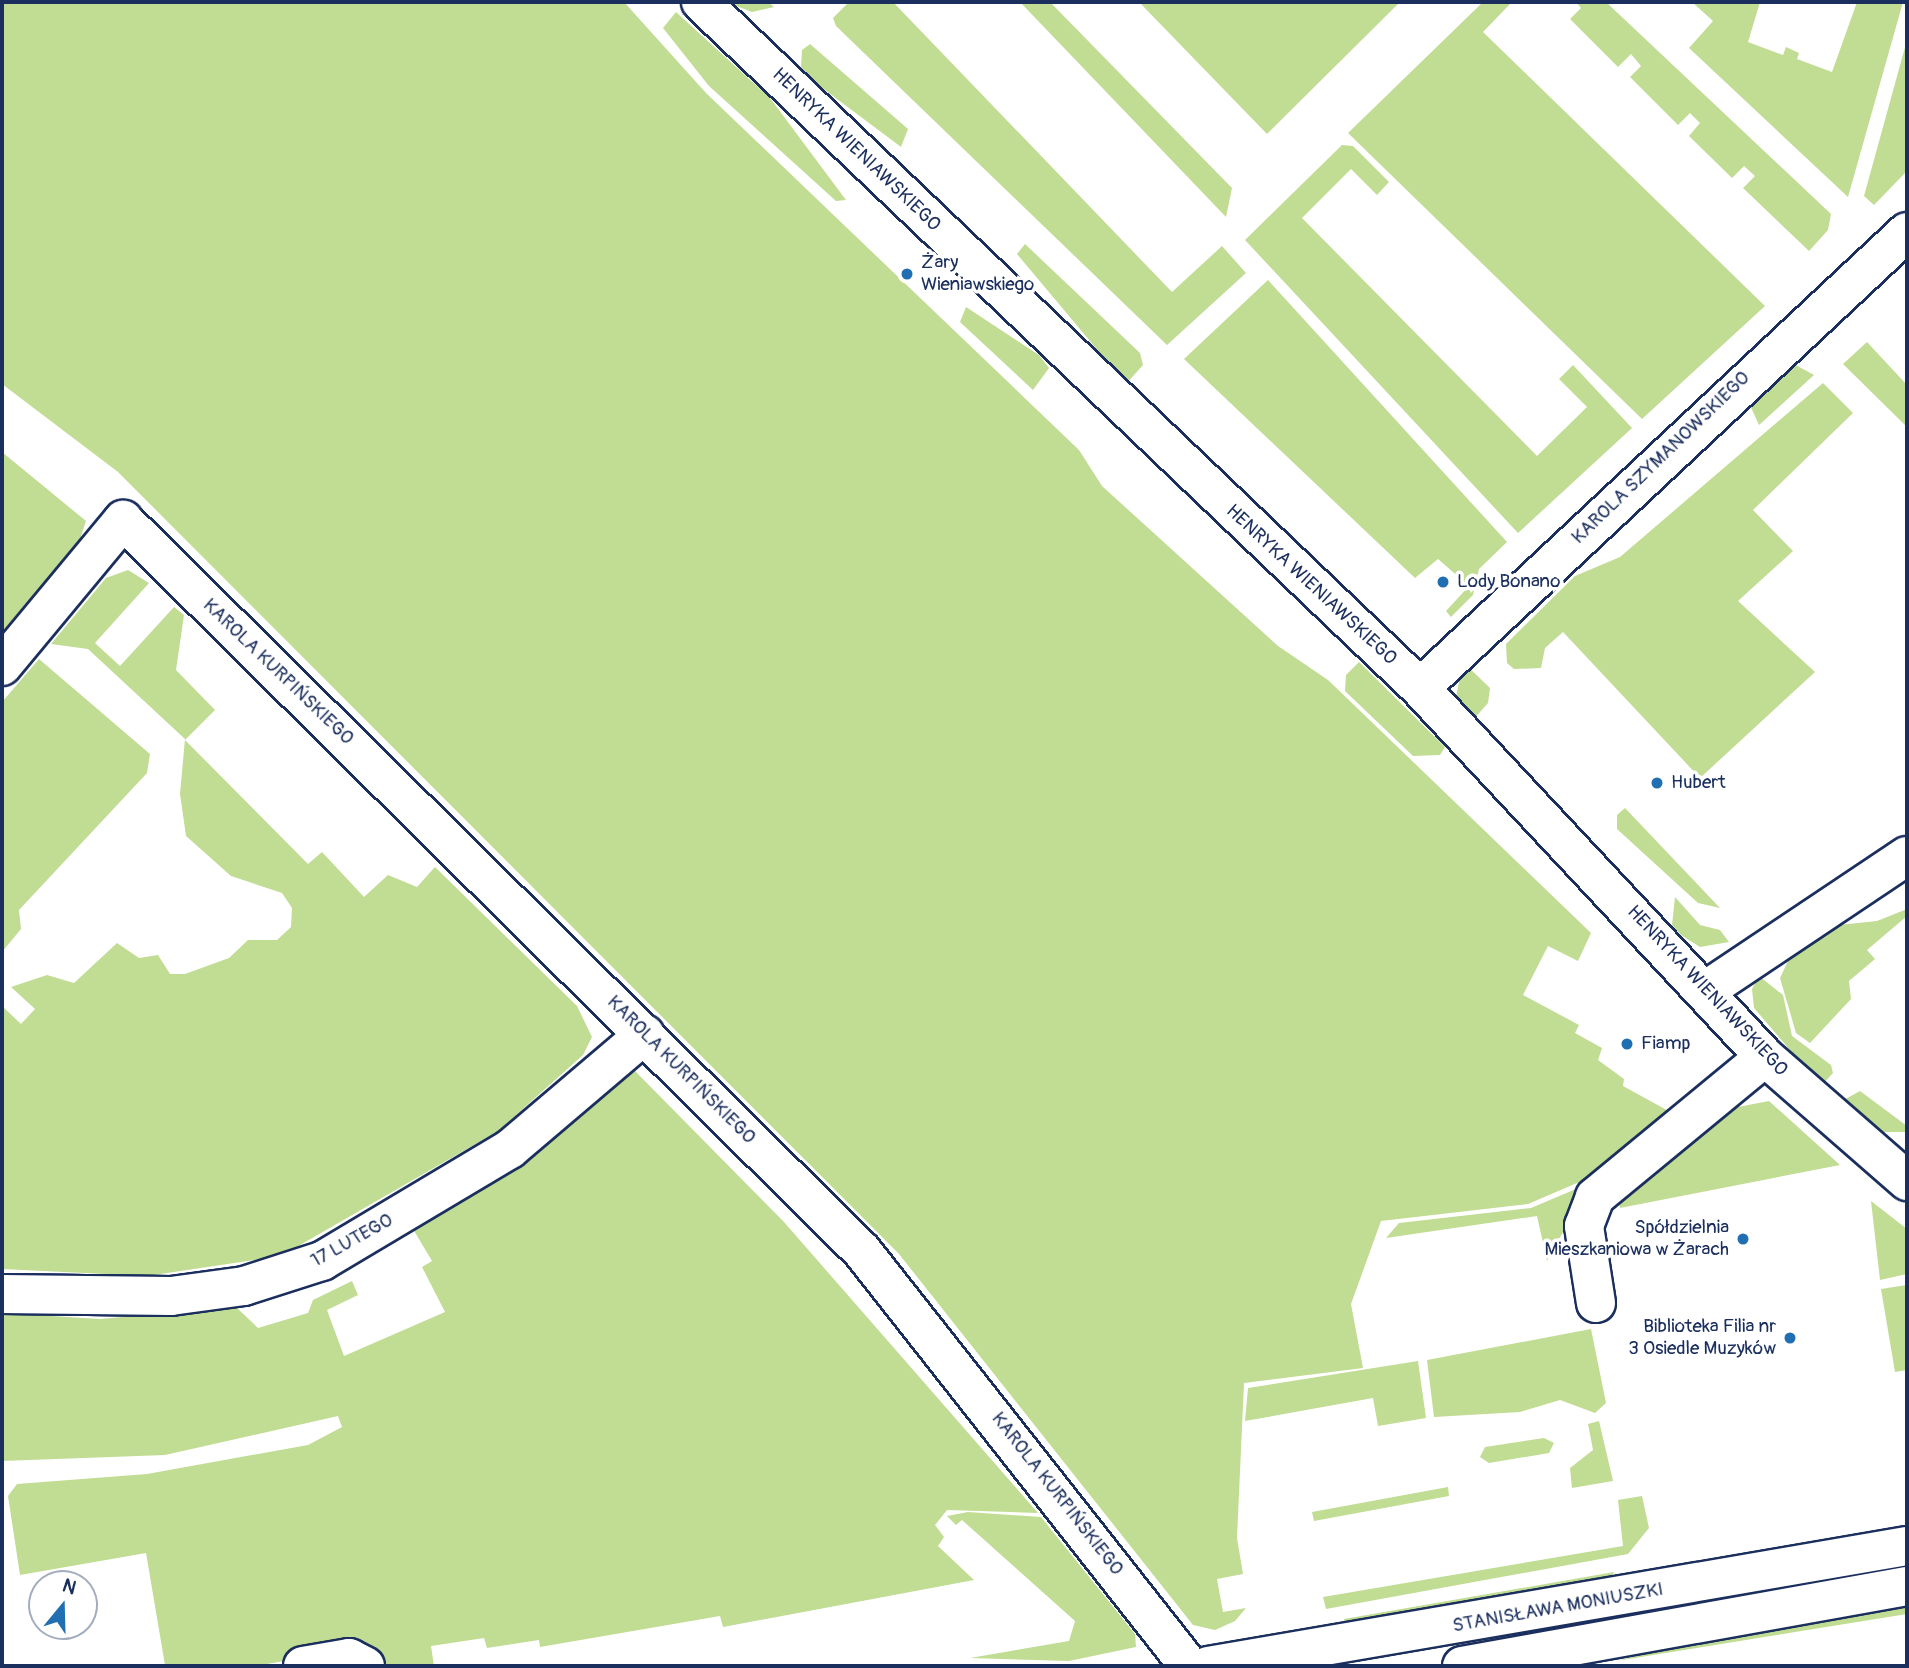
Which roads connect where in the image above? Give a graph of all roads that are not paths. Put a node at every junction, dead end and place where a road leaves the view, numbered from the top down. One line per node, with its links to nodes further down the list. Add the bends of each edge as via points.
1 (701, 2): 4 (street, HENRYKA WIENIAWSKIEGO)
2 (1907, 232): 4 (street, KAROLA SZYMANOWSKIEGO)
3 (2, 666): 7 (street, KAROLA KURPIŃSKIEGO, via 123,520)
4 (1420, 688): 6 (street, HENRYKA WIENIAWSKIEGO)
5 (1907, 856): 6 (street)
6 (1708, 989): 8 (street, HENRYKA WIENIAWSKIEGO)
7 (645, 1034): 10 (street, 17 LUTEGO, via 510,1149 322,1262 244,1286 171,1296); 16 (street, KAROLA KURPIŃSKIEGO, via 896,1289)
8 (1765, 1057): 9 (street, HENRYKA WIENIAWSKIEGO); 11 (street, via 1595,1197 1584,1226)
9 (1907, 1181)
10 (2, 1294)
11 (1596, 1303)
12 (1907, 1546): 17 (street, STANISŁAWA MONIUSZKI)
13 (1907, 1586): 18 (street, STANISŁAWA MONIUSZKI)
14 (303, 1666): 15 (street, via 349,1658)
15 (365, 1666)
16 (1189, 1666)
17 (1208, 1666)
18 (1464, 1666)

